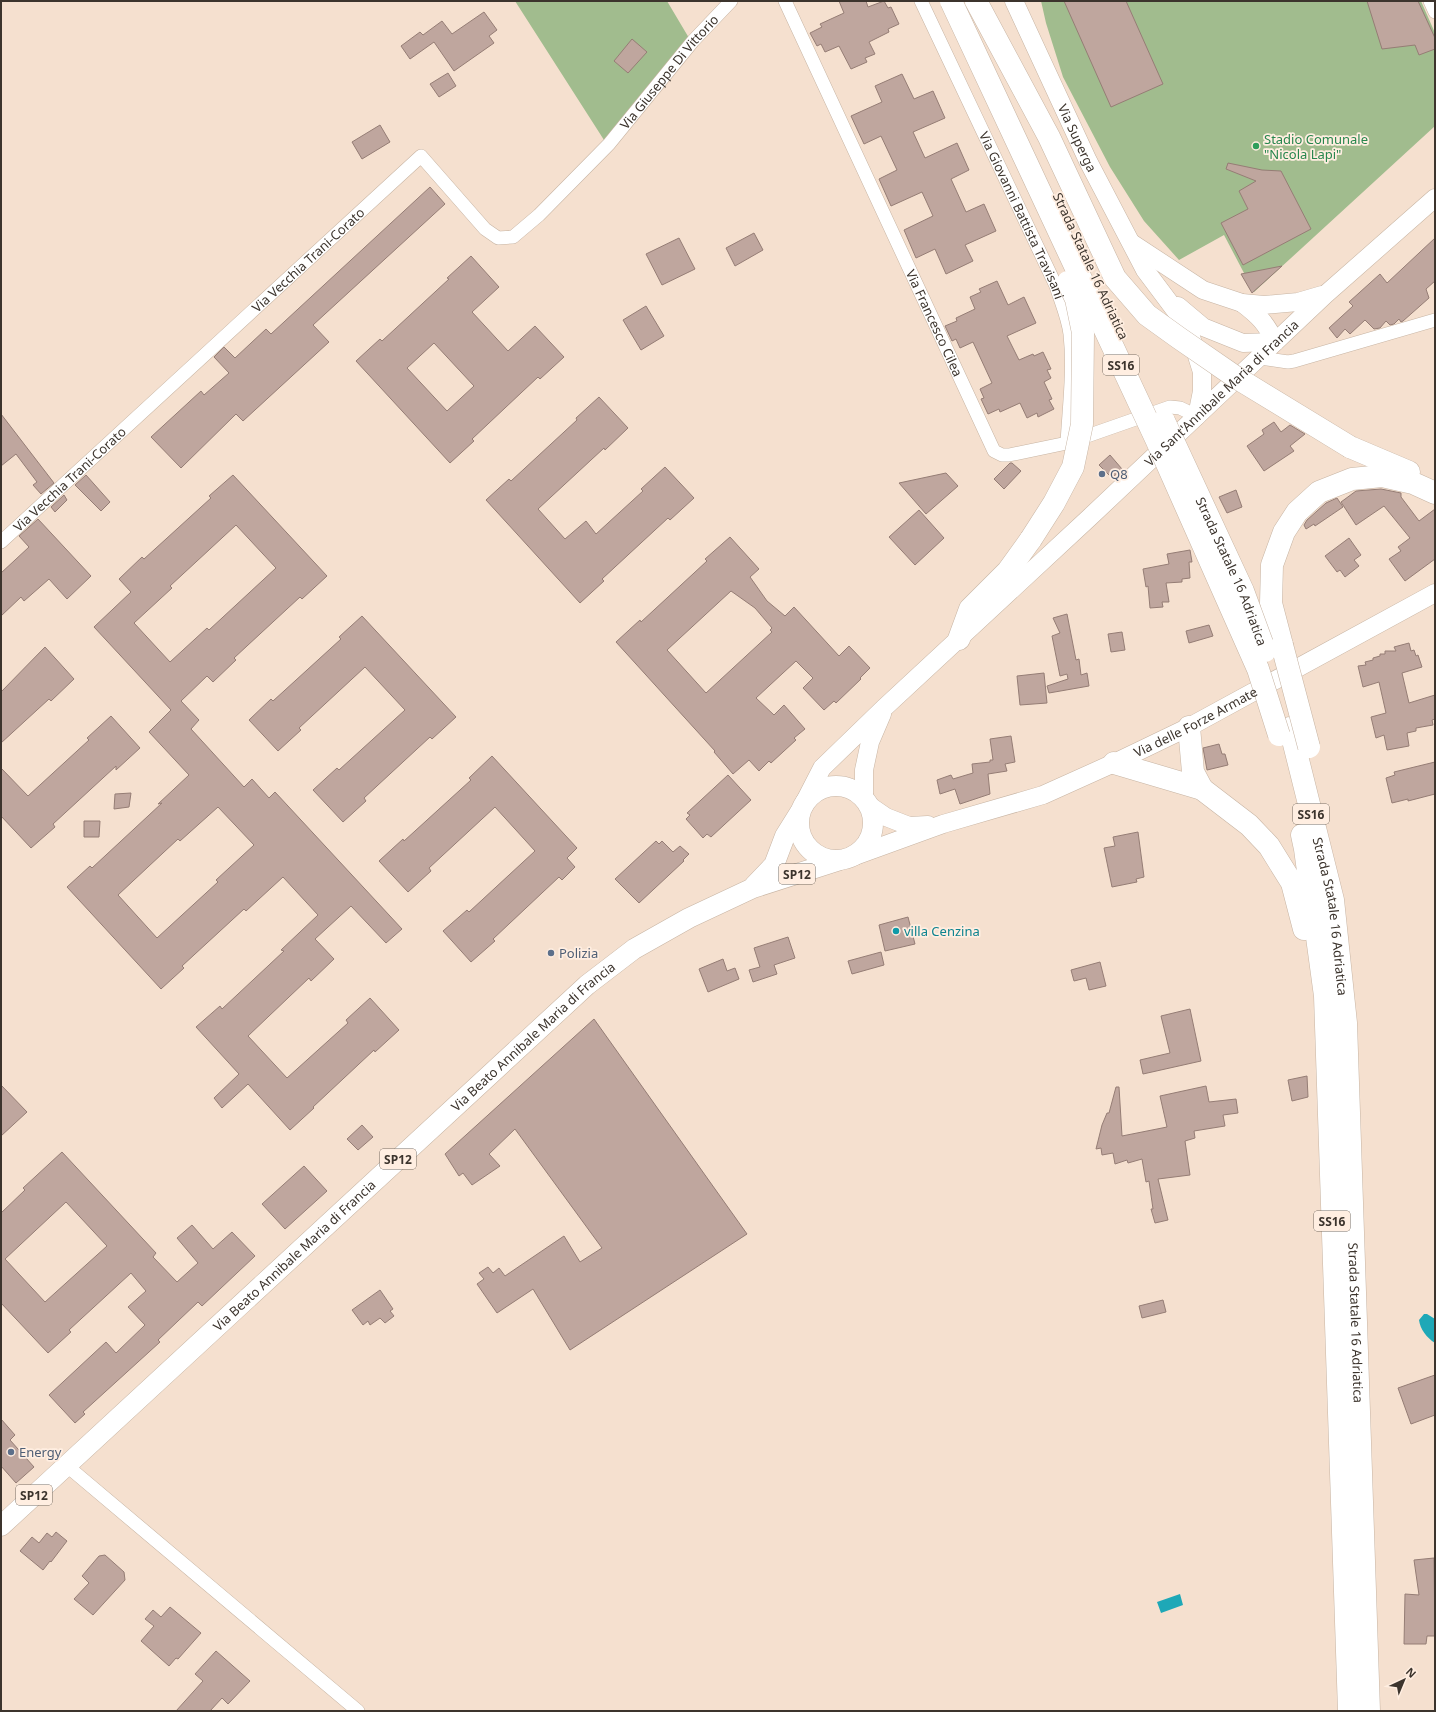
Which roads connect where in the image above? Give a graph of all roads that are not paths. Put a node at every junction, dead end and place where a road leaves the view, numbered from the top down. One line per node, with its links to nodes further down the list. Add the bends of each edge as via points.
1 (731, 1): 13 (street, Via Giuseppe Di Vittorio, via 693,40)
2 (785, 1): 23 (street, Via Francesco Cilea, via 994,451 1002,455)
3 (921, 1): 23 (street, Via Giovanni Battista Travisani, via 1056,286 1070,334)
4 (951, 1): 12 (highway, Strada Statale 16 Adriatica / SS16, bridge)
5 (967, 1): 31 (highway, Strada Statale 16 Adriatica / SS16, bridge, via 1243,591 1268,658)
6 (976, 1): 24 (highway, bridge, via 1049,137 1116,278 1147,315 1237,378 1350,447 1412,473)
7 (1014, 1): 11 (street, Via Superga)
8 (1023, 1): 11 (street, Via Superga)
9 (1430, 1): 10 (street)
10 (1435, 12)
11 (1028, 30): 15 (street, Via Superga, via 1082,148)
12 (975, 53): 28 (highway, SS16, bridge, via 983,104 1076,299 1083,333 1082,424 1073,467 1054,503 1008,571 970,609); 31 (highway, Strada Statale 16 Adriatica / SS16, bridge, via 1169,468)
13 (609, 144): 26 (street, Via Vecchia Trani-Corato, via 526,228 513,237 498,238 485,229 422,156)
14 (1435, 198): 16 (street, Via Sant'Annibale Maria di Francia)
15 (1132, 243): 17 (street, Via Superga, via 1146,270); 18 (street, Via Superga, via 1203,290)
16 (1326, 294): 18 (street, Via Superga, via 1298,302 1264,305); 20 (street, Via Sant'Annibale Maria di Francia)
17 (1165, 296): 20 (street, Via Superga, via 1203,327 1243,343); 22 (street, Via Superga, via 1191,337 1202,372 1202,392)
18 (1242, 303): 20 (street, Via Superga, via 1258,314)
19 (1435, 320): 21 (street, via 1294,361)
20 (1275, 342): 21 (street, Via Sant'Annibale Maria di Francia)
21 (1260, 358): 22 (street, Via Sant'Annibale Maria di Francia)
22 (1197, 416): 23 (street, Via Francesco Cilea, via 1180,408 1170,407); 28 (street, Via Sant'Annibale Maria di Francia)
23 (1067, 443)
24 (1435, 479)
25 (1435, 493): 39 (highway, SS16, bridge, via 1413,483 1382,476 1352,479 1319,492 1297,512 1284,532 1272,565 1271,603 1309,747 1328,834)
26 (1, 542)
27 (1435, 593): 30 (street, Via delle Forze Armate)
28 (959, 639): 29 (street, Via Sant'Annibale Maria di Francia)
29 (884, 708): 34 (street, via 870,742 865,763); 35 (street, Via Sant'Annibale Maria di Francia, via 822,768)
30 (1189, 727): 32 (street, Via delle Forze Armate); 33 (highway, SS16, via 1192,772)
31 (1284, 732): 39 (highway, Strada Statale 16 Adriatica / SS16); 40 (highway, Strada Statale 16 Adriatica / SS16, via 1305,849 1324,996)
32 (1114, 763): 33 (highway, SS16); 36 (street, Via delle Forze Armate, via 1043,795)
33 (1202, 789): 40 (highway, SS16, via 1249,825 1269,846 1292,883 1303,925 1320,1116)
34 (867, 802): 35 (main road, via 856,790 834,785 823,787 813,793); 36 (street, Via delle Forze Armate, via 886,817 909,826); 37 (main road, via 874,818 874,830 862,851)
35 (803, 806): 37 (main road, via 799,824 801,836 808,847 817,855 828,859); 38 (main road, Via Beato Annibale Maria di Francia / SP12, via 785,836 774,865)
36 (943, 824): 37 (street, Via delle Forze Armate)
37 (846, 859): 38 (main road, Via Beato Annibale Maria di Francia / SP12)
38 (753, 888): 41 (main road, Via Beato Annibale Maria di Francia / SP12, via 689,918 634,948 587,985)
39 (1333, 900): 45 (highway, Strada Statale 16 Adriatica / SS16, via 1346,1023)
40 (1330, 1149): 44 (highway, Strada Statale 16 Adriatica / SS16)
41 (66, 1465): 42 (main road, Via Beato Annibale Maria di Francia / SP12); 43 (street)
42 (1, 1526)
43 (358, 1711)
44 (1349, 1711)
45 (1369, 1711)

